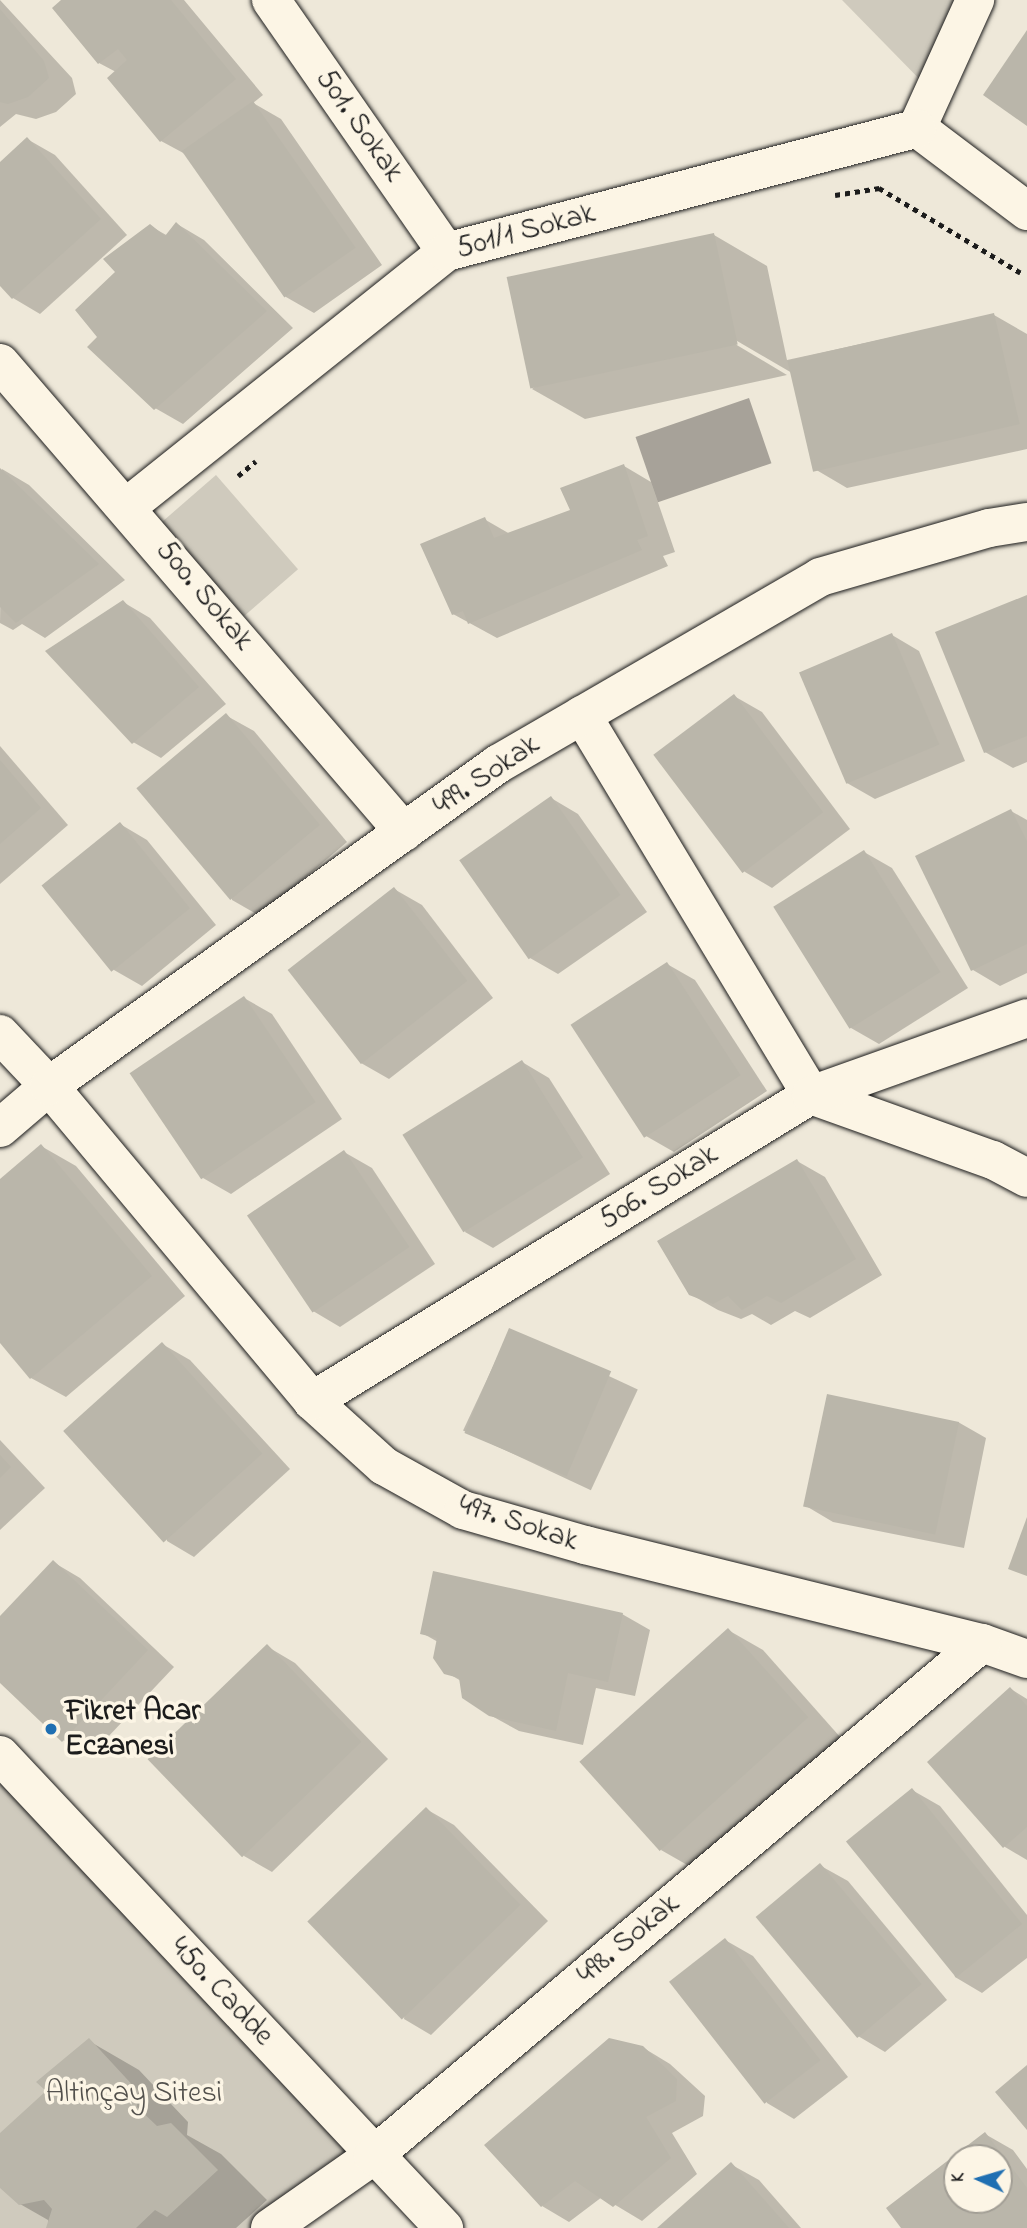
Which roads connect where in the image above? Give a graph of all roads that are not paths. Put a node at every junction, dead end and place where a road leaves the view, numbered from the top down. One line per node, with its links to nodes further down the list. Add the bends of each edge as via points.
1 (271, 0): 5 (street, 501. Sokak)
2 (975, 0): 3 (street)
3 (917, 128): 4 (street); 5 (street, 501/1 Sokak)
4 (1027, 211)
5 (446, 252): 7 (street, 501/1 Sokak)
6 (0, 363): 7 (street, 500. Sokak)
7 (128, 506): 10 (street, 500. Sokak)
8 (1027, 522): 9 (street, 499. Sokak, via 989,528 820,577)
9 (582, 715): 10 (street, 499. Sokak, via 498,764); 14 (street)
10 (404, 832): 13 (street, 499. Sokak)
11 (1027, 1018): 14 (street, 506. Sokak)
12 (0, 1034): 13 (street, 497. Sokak)
13 (49, 1086): 15 (street, 499. Sokak); 17 (street, 497. Sokak)
14 (811, 1095): 16 (street, via 993,1160); 17 (street, 506. Sokak)
15 (0, 1128)
16 (1027, 1178)
17 (313, 1401): 18 (street, 497. Sokak, via 384,1466 463,1510 585,1545)
18 (982, 1643): 19 (street, 497. Sokak); 21 (street, 498. Sokak)
19 (1027, 1659)
20 (0, 1755): 21 (street, 450. Cadde)
21 (373, 2156): 22 (street, 498. Sokak); 23 (street, 450. Cadde)
22 (270, 2228)
23 (444, 2228)

